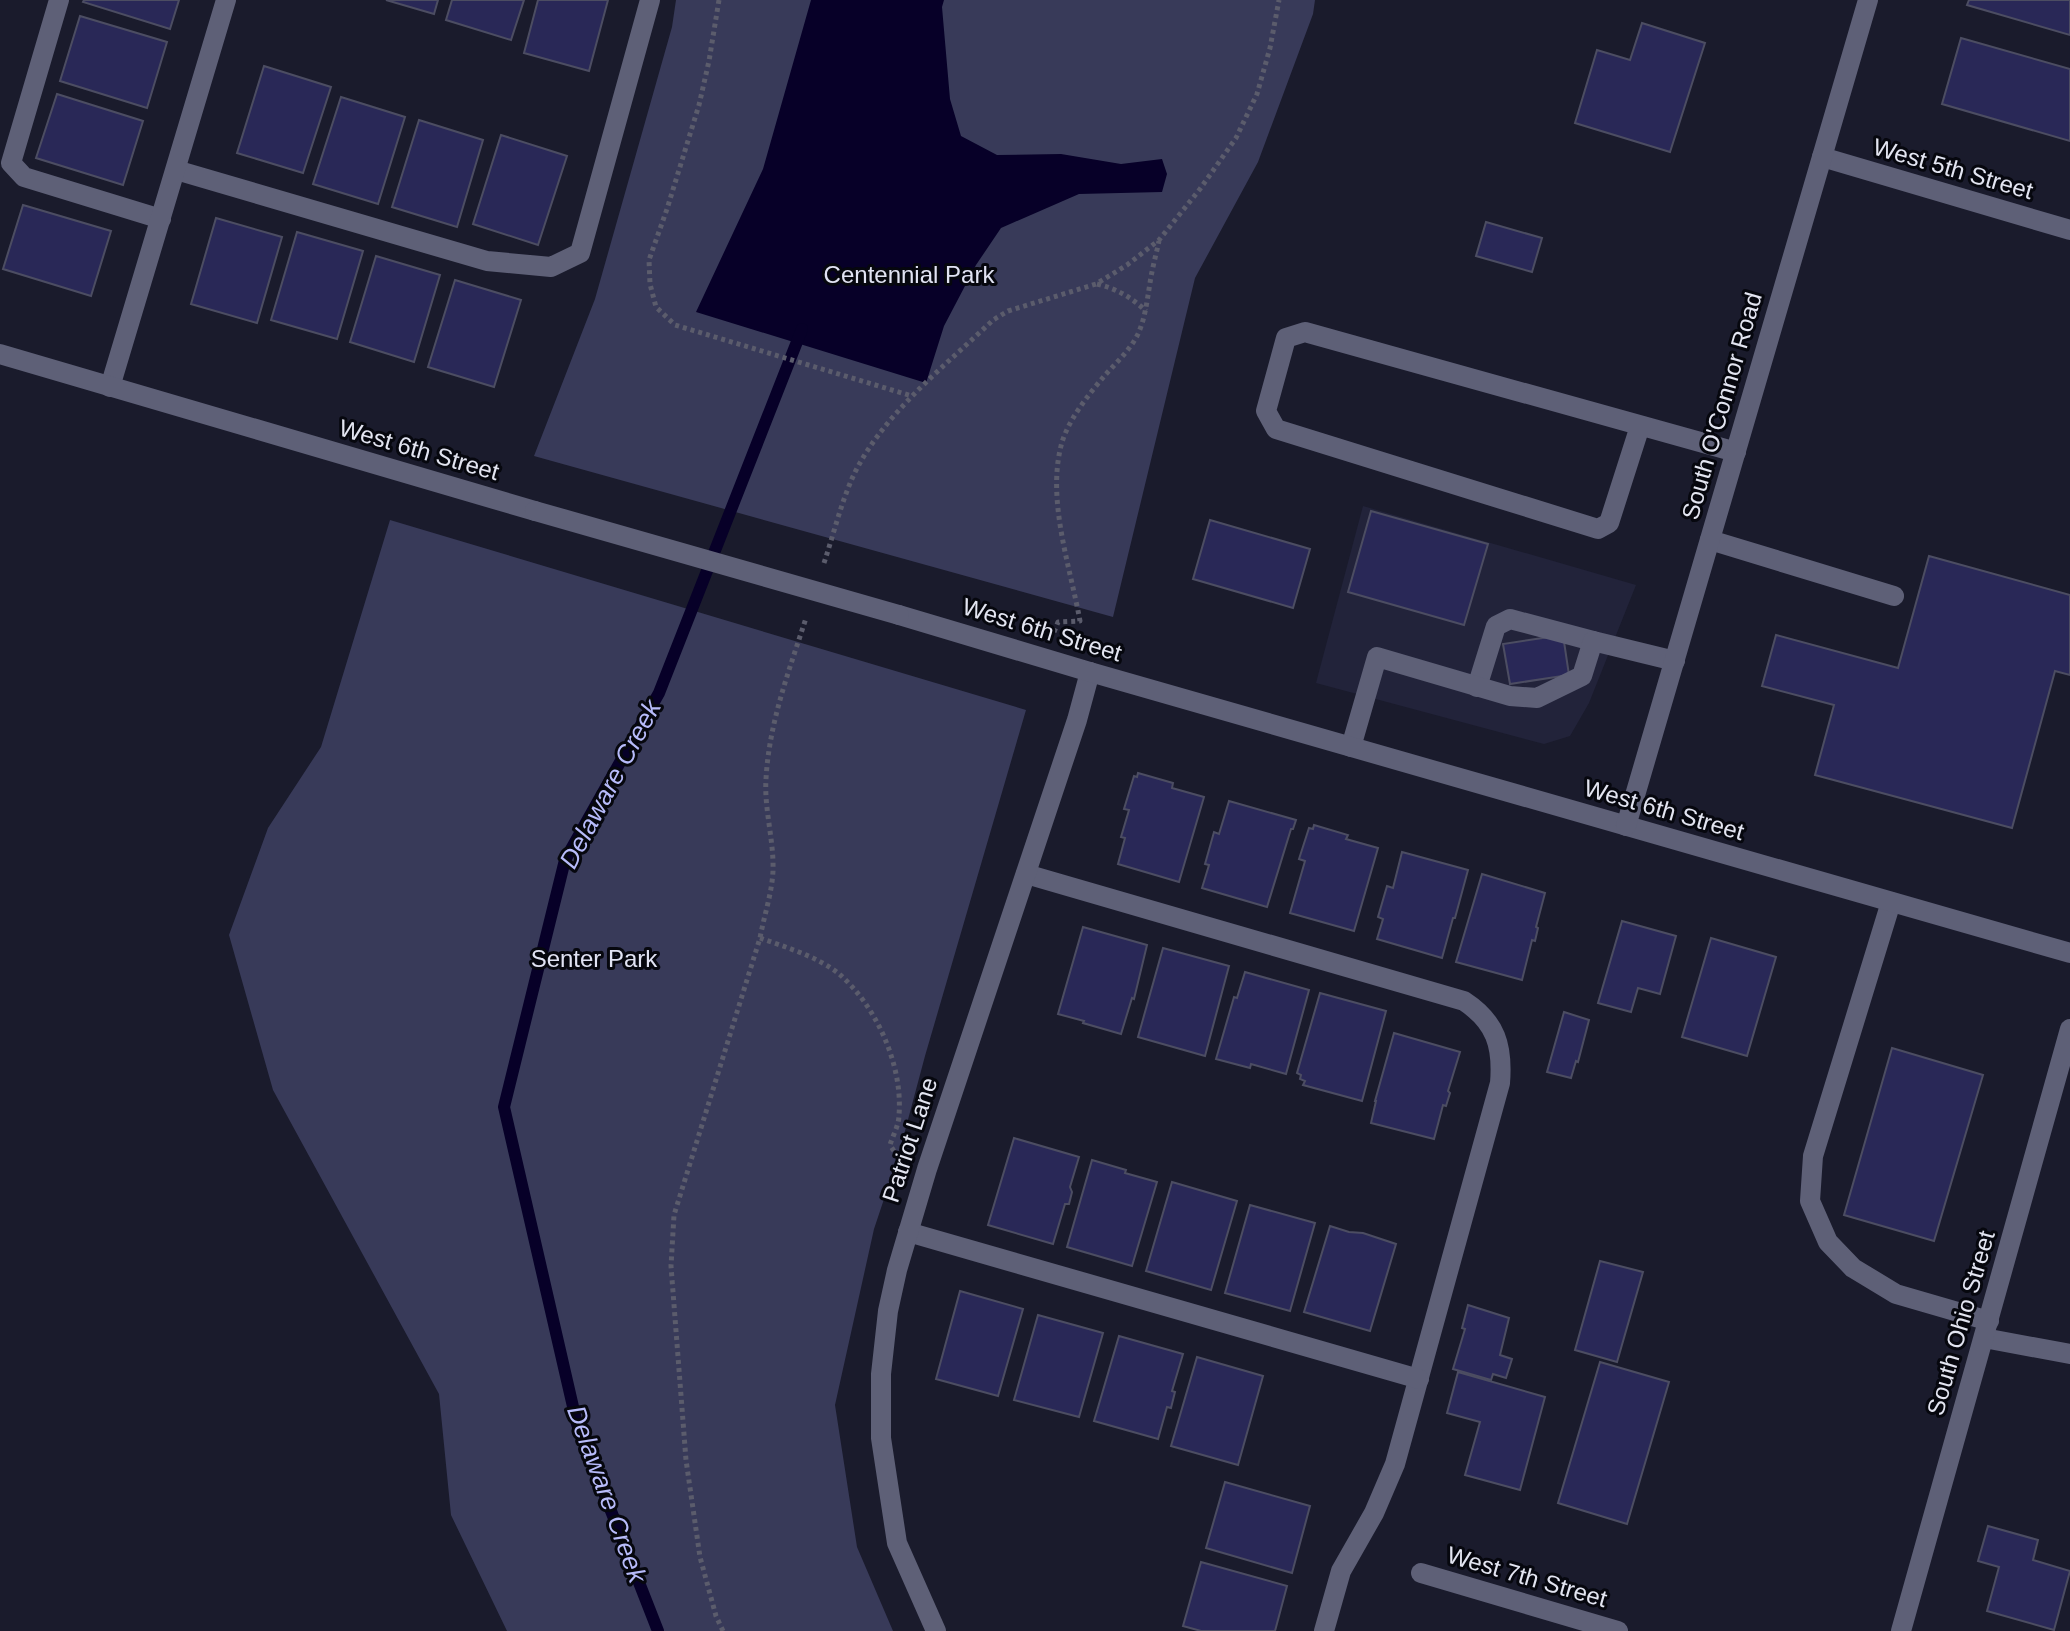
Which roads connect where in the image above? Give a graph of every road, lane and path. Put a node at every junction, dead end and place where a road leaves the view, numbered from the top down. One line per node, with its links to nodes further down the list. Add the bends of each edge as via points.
1 (59, 0): 9 (street, via 11,163 24,177)
2 (226, 0): 8 (street)
3 (650, 0): 8 (street, via 580,253 551,267 487,261)
4 (719, 0): 16 (path, via 699,105 649,260 656,307 675,325)
5 (1279, 0): 11 (path, via 1257,94 1236,138)
6 (1868, 0): 7 (street, South O'Connor Road)
7 (1822, 157): 10 (street, West 5th Street); 18 (street, South O'Connor Road)
8 (176, 170): 9 (street)
9 (161, 219): 15 (street)
10 (2070, 230)
11 (1159, 240): 12 (path); 13 (path)
12 (1096, 284): 13 (path, via 1116,289); 16 (path, via 993,320)
13 (1146, 311): 23 (path, via 1128,350 1100,381 1061,444 1059,517)
14 (0, 354): 15 (street, West 6th Street)
15 (110, 387): 26 (street, West 6th Street, bridge)
16 (913, 396): 20 (path, via 893,415 851,480)
17 (1640, 426): 17 (street, via 1305,332 1286,338 1266,411 1276,429 1598,529 1609,523); 18 (street)
18 (1736, 452): 19 (street, South O'Connor Road)
19 (1710, 540): 21 (street); 25 (street, South O'Connor Road)
20 (823, 568)
21 (1894, 596)
22 (808, 612): 32 (path, via 770,741 765,783 773,872)
23 (1080, 621)
24 (1593, 641): 25 (street); 27 (street, via 1582,676 1537,698); 27 (street, via 1510,619 1496,626)
25 (1675, 661): 29 (street, South O'Connor Road)
26 (1090, 672): 28 (street, West 6th Street); 30 (street, Patriot Lane)
27 (1477, 687): 28 (street, via 1377,657)
28 (1351, 747): 29 (street, West 6th Street)
29 (1626, 826): 31 (street, West 6th Street)
30 (1026, 874): 35 (street, Patriot Lane); 39 (street, via 1464,1001 1490,1026 1502,1059 1500,1083)
31 (1891, 902): 33 (street, West 6th Street); 37 (street, via 1813,1156 1810,1201 1828,1242 1853,1268 1896,1294)
32 (760, 938): 35 (path, via 837,972 866,1003 881,1028 898,1086 900,1117 890,1145 898,1157); 41 (path, via 674,1215 686,1460 700,1557)
33 (2070, 953)
34 (2070, 1029): 37 (street, South Ohio Street)
35 (927, 1169): 36 (street, Patriot Lane)
36 (908, 1232): 39 (street); 42 (street, Patriot Lane, via 888,1311 881,1438 897,1543)
37 (1987, 1329): 38 (street); 45 (street, South Ohio Street)
38 (2070, 1354)
39 (1419, 1379): 43 (street, via 1395,1464 1341,1571)
40 (1421, 1573): 44 (street, West 7th Street)
41 (723, 1631)
42 (936, 1631)
43 (1324, 1631)
44 (1618, 1631)
45 (1901, 1631)

